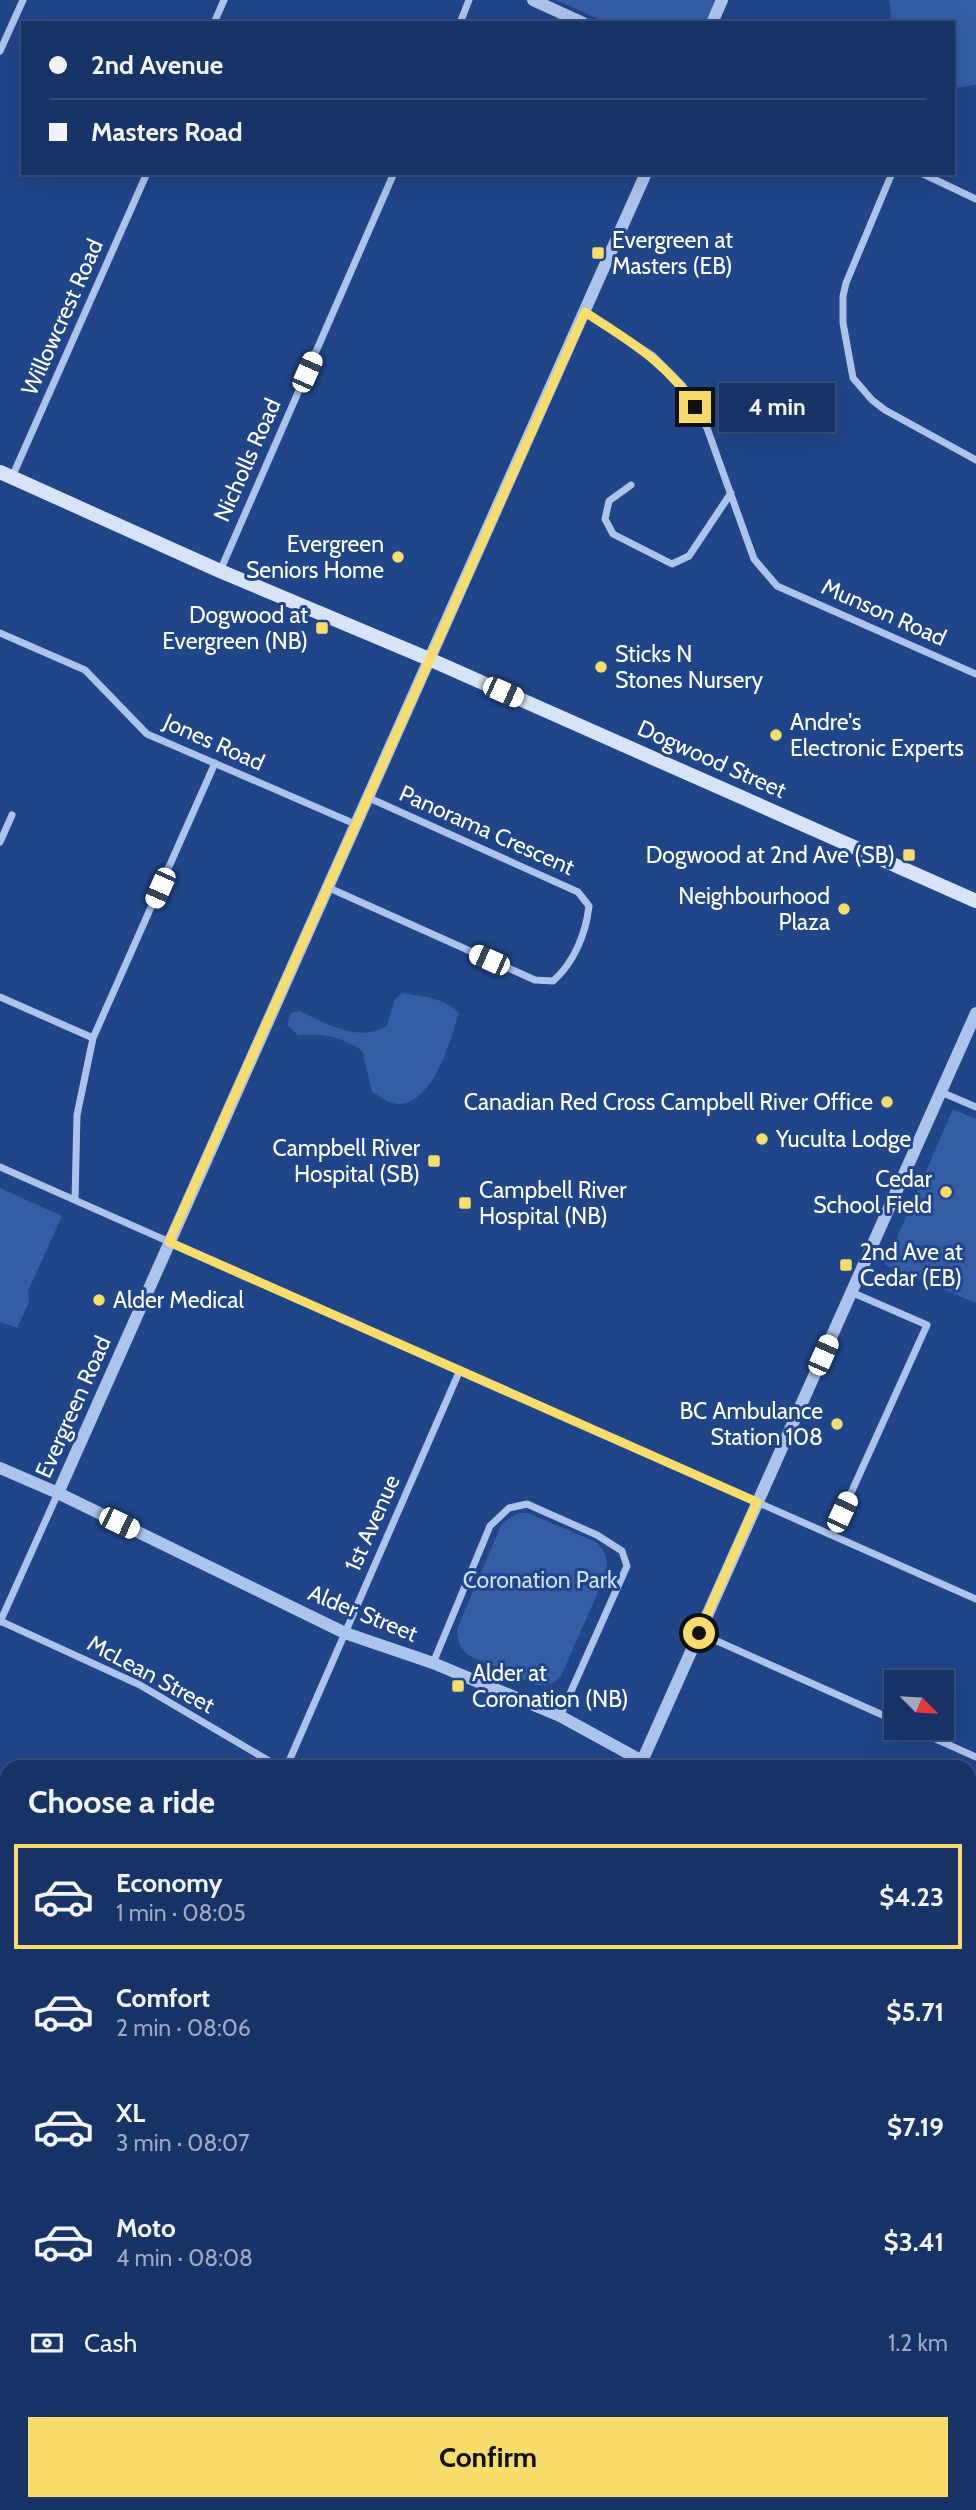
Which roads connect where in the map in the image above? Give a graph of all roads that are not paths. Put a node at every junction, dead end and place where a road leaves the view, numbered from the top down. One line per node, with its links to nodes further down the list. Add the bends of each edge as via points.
1 (23, 0): 10 (street)
2 (224, 0): 6 (street)
3 (470, 0): 7 (street)
4 (533, 0): 8 (street)
5 (722, 0): 9 (street)
6 (215, 21)
7 (461, 21)
8 (579, 21)
9 (713, 21)
10 (0, 51)
11 (146, 175): 19 (street, Willowcrest Road)
12 (393, 175): 22 (street, Nicholls Road)
13 (645, 175): 17 (street, Evergreen Road)
14 (891, 175): 18 (street, via 843,296 853,378 885,410)
15 (924, 175): 16 (street)
16 (976, 199)
17 (585, 312): 21 (street, via 653,356 683,386 707,428); 24 (street, Evergreen Road)
18 (976, 460)
19 (6, 475): 22 (main road, Dogwood Street)
20 (631, 485): 21 (street, via 610,501 605,519 613,534 672,564 689,556)
21 (731, 493): 25 (street, Munson Road, via 754,559 777,586)
22 (220, 571): 24 (main road, Dogwood Street)
23 (0, 633): 26 (street, Jones Road, via 85,670 147,733)
24 (429, 659): 27 (street, Evergreen Road); 32 (main road, Dogwood Street)
25 (976, 674)
26 (215, 763): 29 (street, Jones Road); 35 (street)
27 (367, 797): 29 (street, Evergreen Road); 31 (street, Panorama Crescent, via 578,892 589,906 575,950 566,969 553,981 535,980)
28 (12, 815): 30 (street)
29 (355, 824): 31 (street, Evergreen Road)
30 (0, 842)
31 (327, 887): 40 (street, Evergreen Road)
32 (976, 901)
33 (0, 997): 35 (street)
34 (976, 1013): 36 (street)
35 (93, 1038): 39 (street, via 77,1115)
36 (941, 1092): 37 (street); 41 (street)
37 (976, 1107)
38 (0, 1167): 39 (street)
39 (75, 1200): 40 (street)
40 (169, 1242): 42 (street); 44 (street, Evergreen Road)
41 (851, 1292): 45 (street); 46 (street, via 927,1325)
42 (460, 1370): 45 (street); 49 (street, 1st Avenue)
43 (0, 1468): 44 (street, Alder Street)
44 (58, 1493): 48 (street, Evergreen Road); 49 (street, Alder Street)
45 (757, 1502): 46 (street); 50 (street)
46 (832, 1535): 47 (street)
47 (976, 1599)
48 (0, 1621): 56 (street, McLean Street, via 140,1685)
49 (345, 1633): 51 (street, Alder Street); 57 (street, 1st Avenue)
50 (699, 1633): 53 (street); 59 (street)
51 (433, 1663): 52 (street, Alder Street); 52 (street, via 490,1526 509,1508 527,1504 597,1535 622,1551 627,1566)
52 (560, 1716): 58 (street, Alder Street)
53 (884, 1716)
54 (938, 1740): 55 (street)
55 (976, 1757)
56 (269, 1760)
57 (287, 1760)
58 (633, 1760)
59 (642, 1760)

